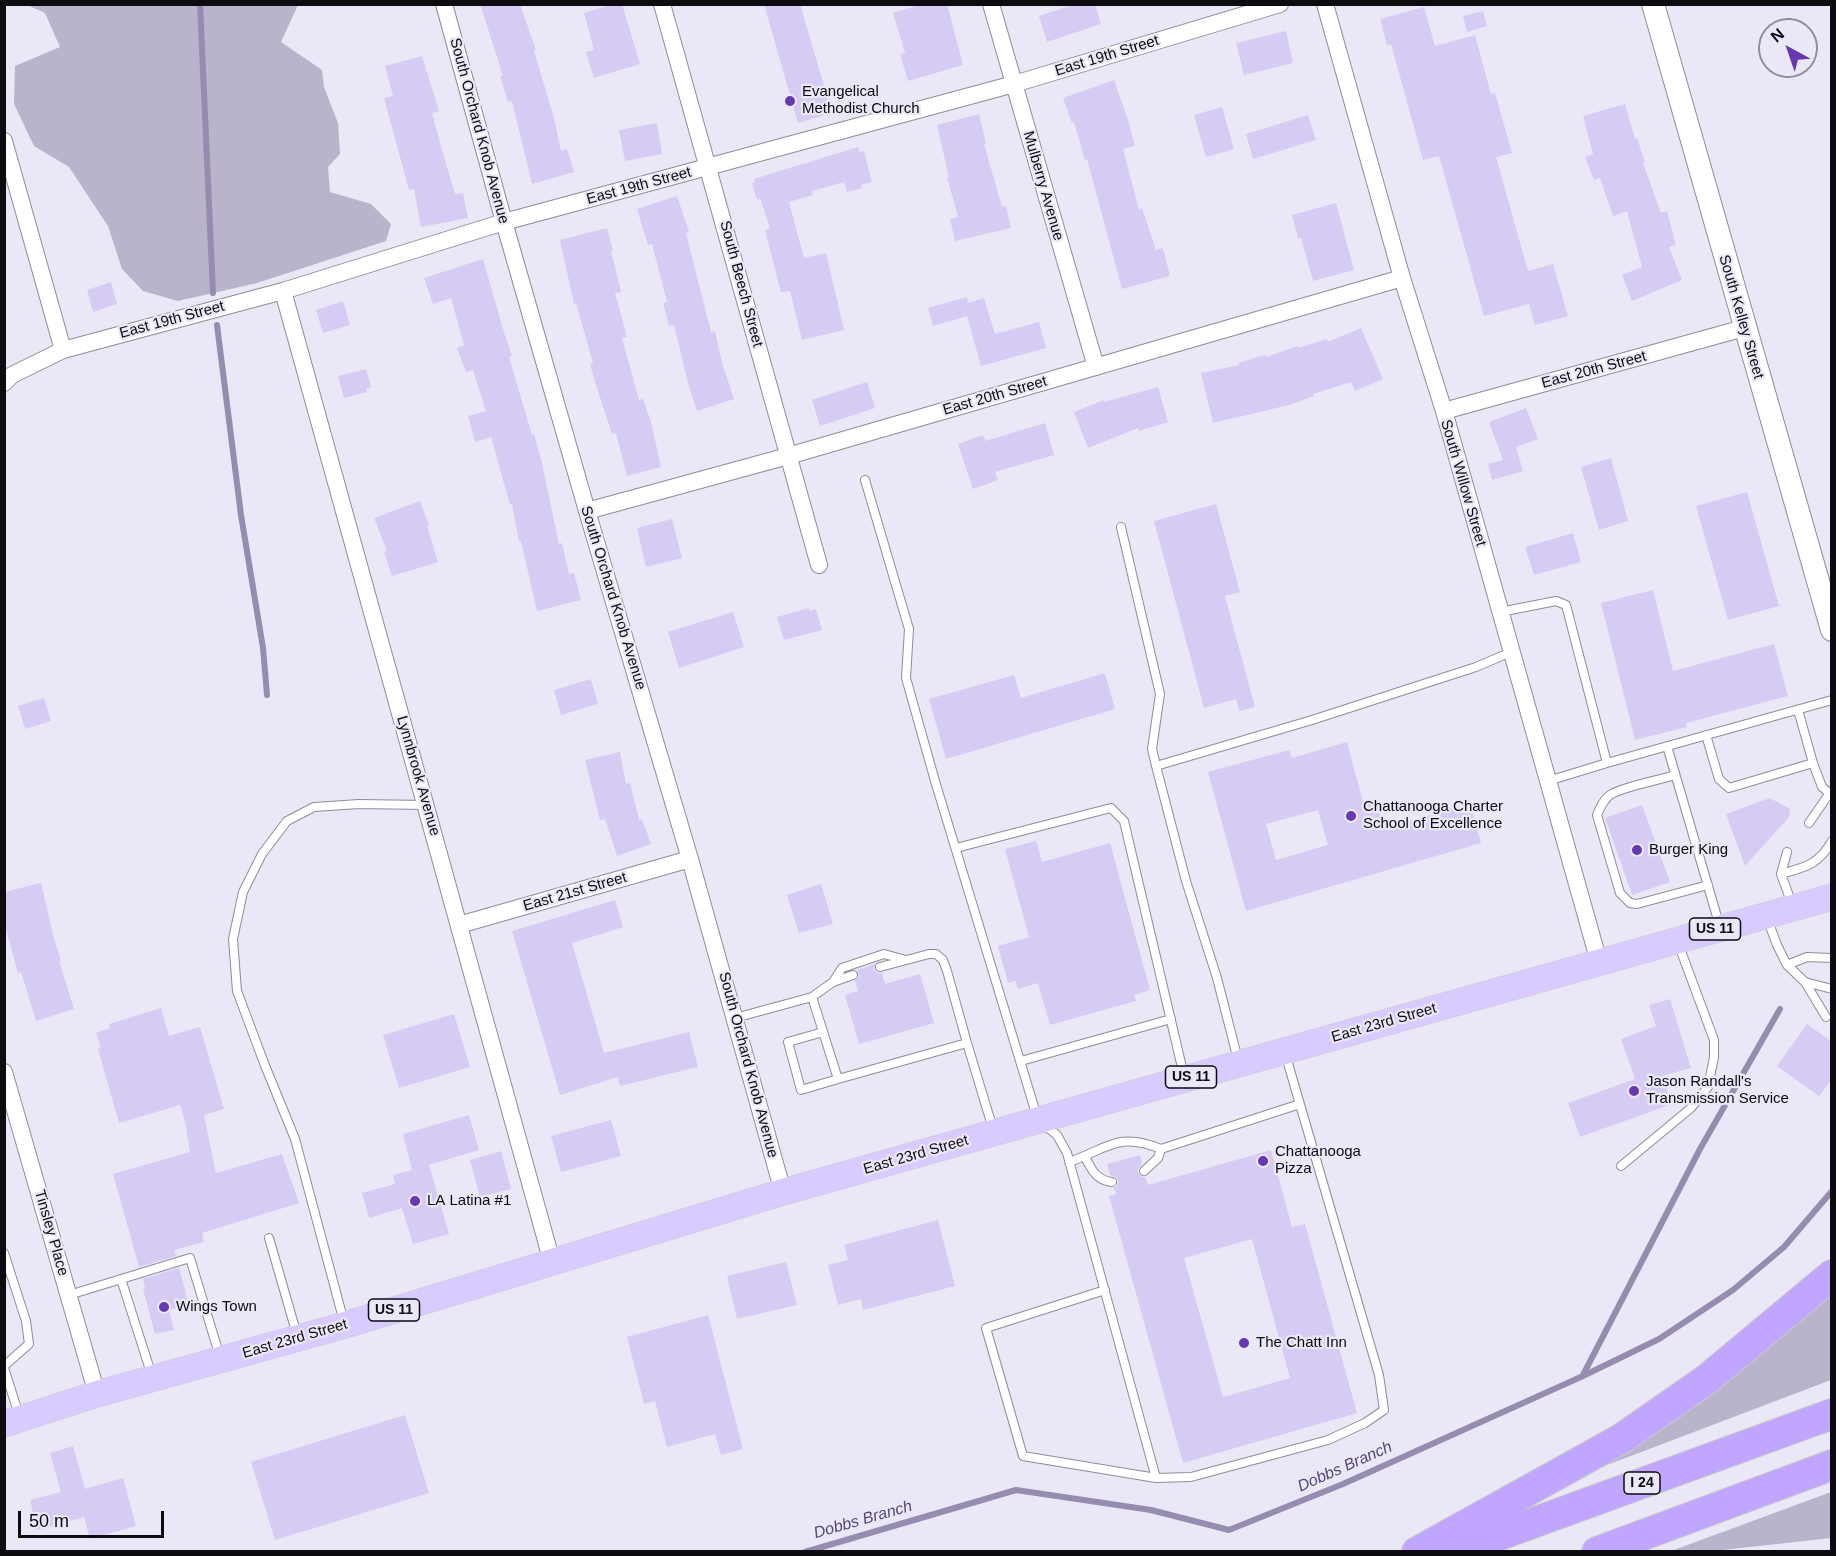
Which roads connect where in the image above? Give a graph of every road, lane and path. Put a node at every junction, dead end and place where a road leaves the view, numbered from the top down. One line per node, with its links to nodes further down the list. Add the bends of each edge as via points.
1 (444, 4): 10 (street, South Orchard Knob Avenue)
2 (662, 4): 9 (street, South Beech Street)
3 (991, 4): 7 (street, Mulberry Avenue)
4 (1280, 4): 7 (street, East 19th Street)
5 (1325, 4): 11 (street, South Willow Street)
6 (1653, 4): 13 (main road, South Kelley Street)
7 (1014, 84): 9 (street, East 19th Street); 15 (street, Mulberry Avenue)
8 (4, 141): 14 (street)
9 (709, 168): 10 (street, East 19th Street); 18 (street, South Beech Street)
10 (504, 222): 12 (street, East 19th Street); 20 (street, South Orchard Knob Avenue)
11 (1402, 278): 15 (street, East 20th Street); 17 (street, South Willow Street)
12 (283, 291): 14 (street, East 19th Street); 36 (street, Lynnbrook Avenue)
13 (1744, 328): 17 (street, East 20th Street); 24 (main road, South Kelley Street)
14 (63, 350): 16 (street, East 19th Street, via 12,375)
15 (1096, 367): 18 (street, East 20th Street)
16 (4, 383)
17 (1444, 411): 23 (street, South Willow Street)
18 (788, 456): 20 (street, East 20th Street); 22 (street, South Beech Street)
19 (865, 480): 39 (lane, via 909,629 906,678)
20 (587, 511): 41 (street, South Orchard Knob Avenue)
21 (1121, 527): 32 (lane, via 1160,694 1152,749)
22 (819, 565)
23 (1500, 612): 25 (street, South Willow Street); 30 (lane, via 1556,601 1566,605)
24 (1832, 630)
25 (1511, 652): 32 (lane, via 1328,715); 34 (street, South Willow Street)
26 (1832, 700): 27 (lane)
27 (1798, 710): 28 (lane); 31 (lane)
28 (1707, 735): 29 (lane); 31 (lane, via 1719,779 1729,788)
29 (1667, 746): 30 (lane); 33 (lane)
30 (1607, 763): 34 (lane)
31 (1813, 763): 35 (lane, via 1822,787)
32 (1156, 766): 67 (lane)
33 (1675, 775): 43 (lane); 43 (lane, via 1621,790 1609,795 1600,806 1597,815 1620,893 1637,904)
34 (1548, 782): 52 (street, South Willow Street)
35 (1830, 794): 37 (lane)
36 (426, 806): 47 (street, Lynnbrook Avenue); 88 (lane, via 314,807 287,820 262,854 243,892 232,939 237,991 295,1139)
37 (1809, 823)
38 (1832, 841): 42 (lane, via 1823,856 1803,868)
39 (956, 848): 62 (lane, via 1111,808 1124,820); 66 (lane)
40 (1787, 852): 42 (lane)
41 (690, 859): 47 (street, East 21st Street); 61 (street, South Orchard Knob Avenue)
42 (1781, 874): 45 (lane)
43 (1708, 885): 48 (lane)
44 (1832, 897): 45 (main road, East 23rd Street / US 11)
45 (1793, 908): 46 (main road, East 23rd Street / US 11)
46 (1766, 915): 48 (main road, East 23rd Street / US 11); 53 (lane)
47 (459, 925): 83 (street, Lynnbrook Avenue)
48 (1720, 928): 49 (main road, East 23rd Street / US 11)
49 (1677, 940): 52 (main road, East 23rd Street / US 11); 77 (lane, via 1714,1040 1708,1087 1691,1108)
50 (1832, 958): 53 (lane, via 1807,957)
51 (906, 960): 54 (lane); 56 (lane, via 884,954 842,968); 64 (lane, via 936,954 943,960)
52 (1599, 962): 65 (main road, East 23rd Street / US 11)
53 (1787, 965): 57 (lane)
54 (880, 967)
55 (853, 975): 56 (lane)
56 (832, 982): 59 (lane)
57 (1805, 982): 58 (lane); 60 (lane)
58 (1832, 989)
59 (812, 997): 61 (lane); 63 (lane)
60 (1826, 1017)
61 (735, 1018): 80 (street, South Orchard Knob Avenue)
62 (1171, 1018): 66 (lane); 70 (lane)
63 (823, 1032): 69 (lane); 69 (lane, via 788,1042 801,1090)
64 (966, 1043): 69 (lane); 73 (lane)
65 (1285, 1051): 67 (main road, East 23rd Street / US 11); 71 (lane)
66 (1021, 1061): 72 (lane)
67 (1239, 1063): 70 (main road, East 23rd Street / US 11)
68 (4, 1072): 87 (street, Tinsley Place)
69 (838, 1079)
70 (1185, 1079): 72 (main road, East 23rd Street / US 11)
71 (1300, 1104): 74 (lane); 97 (lane, via 1379,1375 1384,1410 1328,1440 1191,1477)
72 (1038, 1120): 73 (main road, East 23rd Street / US 11); 76 (lane, via 1057,1135)
73 (994, 1133): 80 (main road, East 23rd Street / US 11)
74 (1161, 1149): 75 (lane, via 1131,1140 1092,1151); 78 (lane, via 1158,1158)
75 (1085, 1157): 76 (lane); 79 (lane, via 1093,1172 1103,1181)
76 (1069, 1162): 86 (lane)
77 (1621, 1166)
78 (1144, 1171)
79 (1112, 1182)
80 (783, 1192): 83 (main road, East 23rd Street / US 11)
81 (269, 1238): 89 (lane)
82 (4, 1253): 91 (lane, via 26,1321 28,1344)
83 (552, 1262): 88 (main road, East 23rd Street / US 11)
84 (1832, 1275): 98 (highway, via 1706,1380 1621,1439)
85 (122, 1279): 87 (lane); 90 (lane, via 190,1258); 92 (lane)
86 (1105, 1290): 97 (lane); 97 (lane, via 986,1328 1023,1456)
87 (69, 1295): 93 (street, Tinsley Place)
88 (345, 1325): 89 (main road, East 23rd Street / US 11)
89 (297, 1339): 90 (main road, East 23rd Street / US 11)
90 (221, 1360): 92 (main road, East 23rd Street / US 11)
91 (4, 1367): 95 (lane)
92 (153, 1378): 93 (main road, East 23rd Street / US 11)
93 (98, 1394): 95 (main road, East 23rd Street / US 11)
94 (1832, 1414): 99 (highway, I 24)
95 (12, 1421)
96 (1832, 1465): 100 (highway)
97 (1156, 1478)
98 (1417, 1551)
99 (1453, 1551)
100 (1597, 1551)

